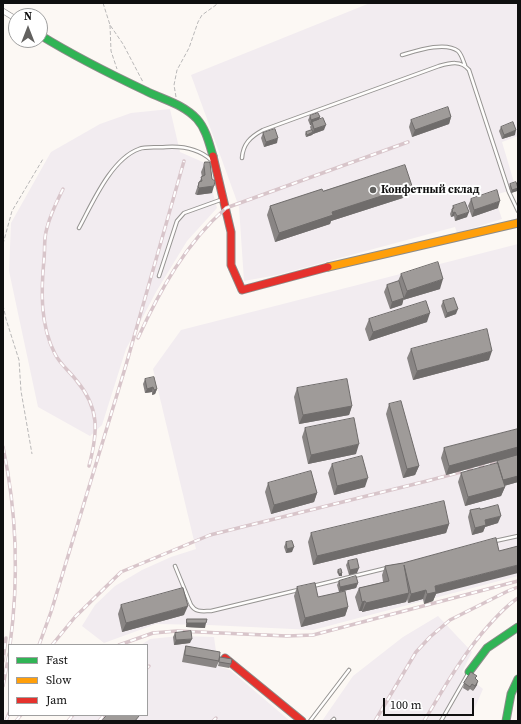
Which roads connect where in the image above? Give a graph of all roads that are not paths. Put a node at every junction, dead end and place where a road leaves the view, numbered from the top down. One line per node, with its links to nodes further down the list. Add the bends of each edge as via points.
1 (48, 40): 5 (street, via 148,92 181,106 197,119 204,129)
2 (402, 55): 3 (lane, via 429,48 446,47 458,51)
3 (466, 66): 4 (lane, via 455,63 439,66 263,130 248,141 243,149); 7 (lane, via 509,192)
4 (242, 158)
5 (215, 163): 6 (street); 9 (lane, via 208,156 186,147 139,149 126,157 102,184)
6 (224, 199): 8 (street, via 231,232 231,265 242,290 348,262); 10 (lane, via 184,214 177,221)
7 (518, 211)
8 (518, 223)
9 (79, 228)
10 (159, 276)
11 (518, 536): 12 (lane)
12 (495, 541)
13 (175, 566): 16 (lane, via 191,606 199,611 211,611)
14 (388, 568): 15 (lane)
15 (311, 586)
16 (303, 588)
17 (518, 627): 20 (street, via 487,648)
18 (225, 658): 23 (street)
19 (349, 670): 24 (lane)
20 (469, 672): 25 (lane)
21 (518, 679): 22 (street, via 511,694)
22 (506, 719)
23 (302, 721)
24 (310, 721)
25 (442, 721)

